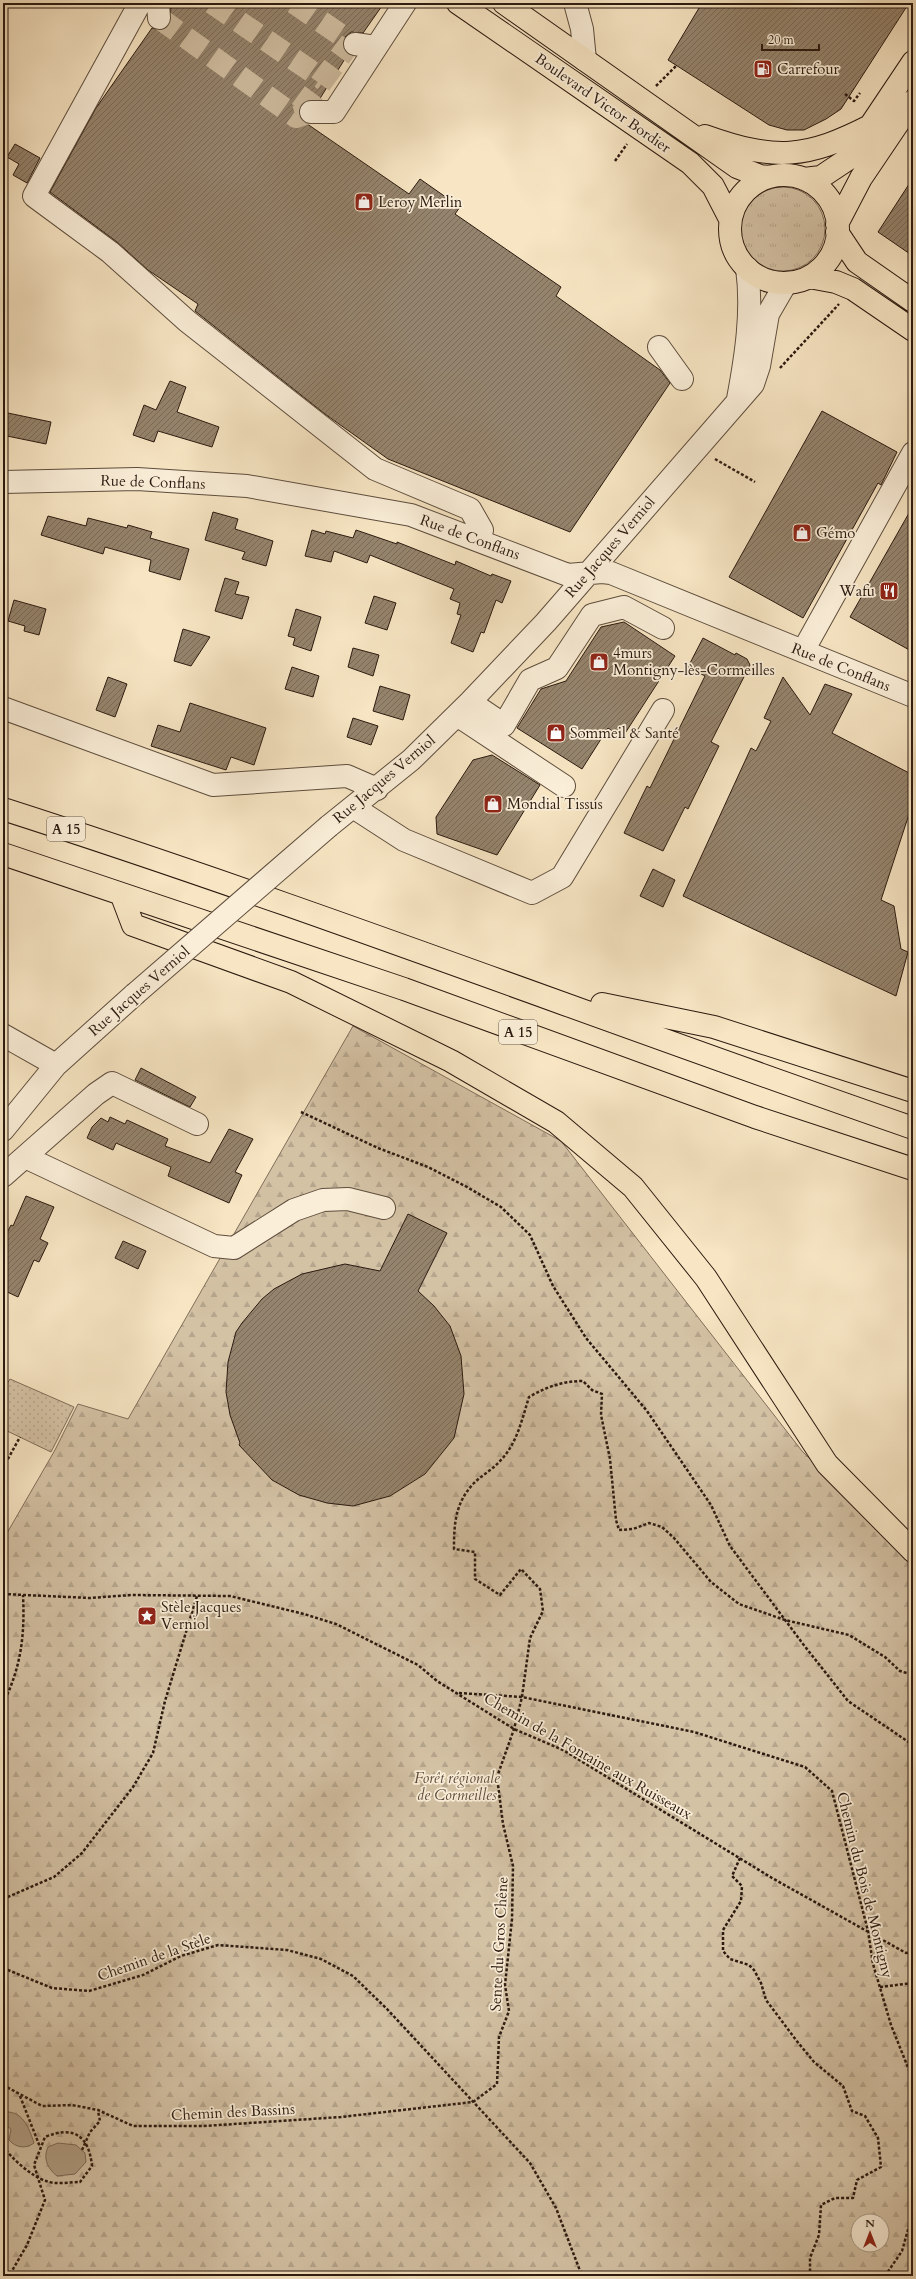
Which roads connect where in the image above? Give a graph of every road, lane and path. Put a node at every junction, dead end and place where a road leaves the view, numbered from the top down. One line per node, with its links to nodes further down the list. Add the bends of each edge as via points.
1 (140, 3): 36 (street, via 34,196 110,252 187,321 375,469 470,509 482,530)
2 (405, 3): 12 (street, via 366,46 334,112)
3 (458, 3): 20 (main road, Boulevard Victor Bordier, via 690,163 713,186)
4 (504, 3): 6 (main road, Boulevard Victor Bordier)
5 (575, 3): 6 (street, via 582,29)
6 (585, 60): 11 (main road, Boulevard Victor Bordier)
7 (913, 62): 14 (main road)
8 (677, 65): 11 (path)
9 (860, 93): 10 (path, via 854,101)
10 (845, 94)
11 (641, 101): 15 (main road, Boulevard Victor Bordier)
12 (311, 112)
13 (909, 115): 21 (main road, via 861,178)
14 (872, 125): 15 (main road, via 820,148 785,153 737,146); 19 (main road, via 843,164 821,177)
15 (682, 128): 18 (main road, Boulevard Victor Bordier, via 737,166 760,176)
16 (623, 150): 17 (path)
17 (615, 162)
18 (770, 177): 19 (main road, via 787,176); 20 (main road, via 745,192)
19 (804, 180): 21 (main road, via 824,193 830,202)
20 (730, 219): 22 (main road, via 734,250)
21 (837, 228): 23 (main road, via 829,258); 26 (main road, via 857,262)
22 (747, 268): 24 (main road, via 764,280); 31 (street, via 749,314)
23 (809, 277): 24 (main road); 27 (main road, via 836,282 853,289)
24 (786, 283): 31 (street, Rue Jacques Verniol, via 768,314 759,366 753,384)
25 (843, 300): 29 (path)
26 (913, 301)
27 (913, 330)
28 (659, 347): 30 (street)
29 (778, 371)
30 (682, 379)
31 (737, 400): 37 (street, Rue Jacques Verniol, via 609,550)
32 (913, 454): 39 (street)
33 (712, 457): 35 (path)
34 (3, 482): 36 (street, Rue de Conflans, via 137,479 248,486 411,515)
35 (755, 482)
36 (479, 540): 37 (street, Rue de Conflans, via 568,575)
37 (586, 573): 39 (street, Rue de Conflans, via 611,573); 42 (street, Rue Jacques Verniol, via 546,622)
38 (663, 628): 42 (street, via 624,608 592,615 557,668 530,680 504,725)
39 (803, 651): 40 (street, Rue de Conflans)
40 (913, 696)
41 (3, 708): 45 (street, via 213,785 347,776)
42 (464, 709): 44 (street); 45 (street, Rue Jacques Verniol)
43 (663, 710): 46 (street, via 562,877 532,893 404,840)
44 (564, 786)
45 (377, 789): 46 (street, Rue Jacques Verniol)
46 (353, 807): 52 (street, Rue Jacques Verniol, bridge)
47 (3, 809): 50 (main road, A 15, via 129,850)
48 (3, 854): 49 (main road, A 15)
49 (122, 896): 59 (main road, A 15, via 404,989 748,1114); 64 (main road, via 133,925 291,982 451,1061 556,1122 633,1187 706,1278 827,1464)
50 (526, 988): 53 (main road, via 714,1027); 56 (main road, A 15)
51 (3, 1035): 52 (street)
52 (56, 1065): 57 (street, Rue Jacques Verniol)
53 (913, 1090)
54 (301, 1112): 68 (path, via 378,1148 428,1167 467,1187 501,1207 530,1235 553,1286 582,1331 646,1411 711,1505 730,1546)
55 (197, 1124): 58 (street, via 112,1084 96,1094)
56 (913, 1128)
57 (3, 1130)
58 (25, 1157): 60 (street); 61 (street, via 214,1246 234,1248 294,1210 323,1200 348,1199)
59 (913, 1169)
60 (3, 1176)
61 (384, 1208)
62 (20, 1437): 63 (path)
63 (3, 1468)
64 (913, 1551)
65 (3, 1594): 66 (path, Chemin de la Fontaine aux Ruisseaux)
66 (23, 1595): 67 (path, Chemin de la Fontaine aux Ruisseaux, via 90,1598 131,1595); 72 (path, via 25,1624 22,1649 15,1676)
67 (197, 1596): 70 (path, Chemin de la Fontaine aux Ruisseaux, via 230,1596 336,1624 418,1665 437,1681); 76 (path, via 165,1701 153,1753 133,1787 82,1853 54,1877)
68 (785, 1620): 69 (path, via 849,1635 885,1657 900,1671); 71 (path, via 739,1604 722,1591 662,1527 649,1524 633,1530 619,1530 610,1459 601,1415 602,1394 592,1390 583,1381 547,1387 529,1397 518,1434 501,1461 473,1484 456,1511 454,1549 475,1552 475,1579 500,1595 521,1569 540,1589 543,1611 530,1638); 74 (path, via 848,1701)
69 (913, 1675)
70 (459, 1693): 71 (path, Chemin du Bois de Montigny); 73 (path, Chemin de la Fontaine aux Ruisseaux)
71 (522, 1697): 73 (path); 77 (path, Chemin du Bois de Montigny, via 694,1732 805,1767 832,1791)
72 (3, 1704)
73 (514, 1729): 75 (path, Chemin de la Fontaine aux Ruisseaux, via 563,1750); 85 (path, Sente du Gros Chêne, via 497,1777 503,1824 513,1866 512,1919 505,1985 509,2011 499,2037 497,2084)
74 (913, 1745)
75 (740, 1858): 77 (path, Chemin de la Fontaine aux Ruisseaux); 95 (path, via 732,1876 742,1886 741,1901 722,1930 723,1952 730,1959 748,1965 754,1970 766,2000 814,2062 843,2086 852,2111 865,2116 878,2138 881,2167 857,2180 853,2198 835,2198 821,2205 818,2235 810,2258)
76 (3, 1899)
77 (868, 1931): 78 (path, Chemin de la Fontaine aux Ruisseaux, via 906,1953); 81 (path, Chemin du Bois de Montigny)
78 (913, 1952)
79 (3, 1969): 85 (path, Chemin de la Stèle, via 52,1988 89,1991 143,1975 181,1956 218,1945 287,1950 321,1959 353,1976 363,1985)
80 (913, 1983): 81 (path)
81 (880, 1988): 82 (path, Chemin du Bois de Montigny, via 891,2025)
82 (913, 2080)
83 (3, 2085): 84 (path, Chemin des Bassins)
84 (20, 2096): 86 (path, Chemin des Bassins, via 42,2106 72,2105); 89 (path)
85 (473, 2102): 86 (path, Chemin des Bassins, via 341,2118 204,2126 133,2126); 94 (path, Chemin de la Stèle, via 530,2163 556,2208)
86 (98, 2110): 87 (path, via 100,2121)
87 (85, 2142): 89 (path, via 70,2132 54,2133 45,2137); 90 (path); 91 (path, via 91,2155 92,2166 80,2182 46,2182)
88 (3, 2146): 91 (path, via 8,2155)
89 (40, 2148): 91 (path, via 34,2166)
90 (82, 2150)
91 (38, 2177): 93 (path, via 44,2200 27,2245)
92 (913, 2212): 96 (path, via 902,2251)
93 (9, 2276)
94 (582, 2276)
95 (810, 2276)
96 (885, 2276)

